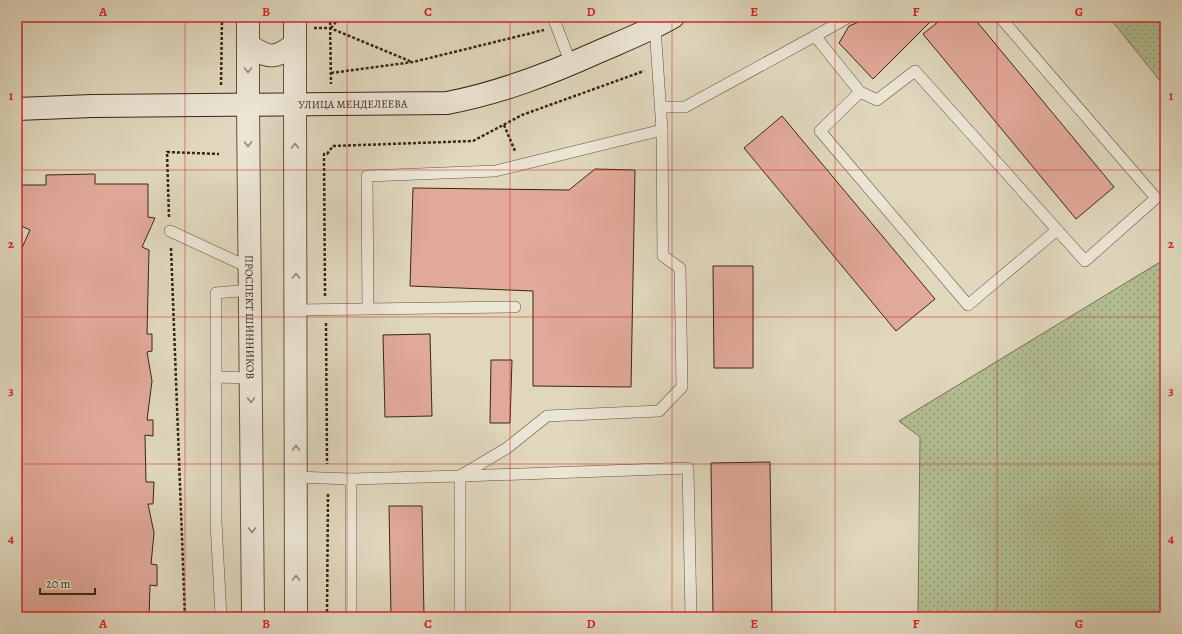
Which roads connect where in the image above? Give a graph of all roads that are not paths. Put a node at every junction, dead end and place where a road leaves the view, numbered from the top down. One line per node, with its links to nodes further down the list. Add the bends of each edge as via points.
1 (248, 17): 8 (street, ПРОСПЕКТ ШИННИКОВ)
2 (849, 17): 7 (lane)
3 (1000, 17): 16 (lane, via 1156,198 1085,261)
4 (555, 21): 9 (lane)
5 (664, 22): 9 (street, УЛИЦА МЕНДЕЛЕЕВА); 13 (lane, via 658,67)
6 (299, 30): 8 (street, via 282,54 264,55); 12 (street)
7 (815, 36): 10 (lane); 13 (lane, via 685,107)
8 (248, 44): 11 (street, ПРОСПЕКТ ШИННИКОВ, one-way to 11)
9 (571, 64): 12 (street, УЛИЦА МЕНДЕЛЕЕВА, via 509,88 447,103)
10 (860, 92): 16 (lane, via 877,100 915,71); 16 (lane, via 820,131 968,305)
11 (248, 105): 12 (street, УЛИЦА МЕНДЕЛЕЕВА); 14 (street, УЛИЦА МЕНДЕЛЕЕВА); 18 (street, ПРОСПЕКТ ШИННИКОВ, one-way to 18)
12 (295, 105): 22 (street, one-way to 12)
13 (661, 107): 15 (lane)
14 (17, 109)
15 (662, 130): 21 (lane, via 495,171 367,176); 25 (lane, via 663,256 680,268 682,387 659,411 547,416 507,448)
16 (1057, 230)
17 (170, 231): 18 (lane)
18 (250, 268): 19 (street, ПРОСПЕКТ ШИННИКОВ)
19 (250, 290): 23 (lane, via 216,293); 24 (street, ПРОСПЕКТ ШИННИКОВ)
20 (515, 307): 21 (lane)
21 (368, 309): 22 (lane)
22 (296, 310): 26 (street, one-way to 22)
23 (216, 377): 24 (lane); 28 (lane, via 216,522)
24 (250, 378): 30 (street, ПРОСПЕКТ ШИННИКОВ, one-way to 30)
25 (460, 476): 27 (lane); 33 (lane); 34 (lane, via 688,468)
26 (296, 477): 27 (lane); 31 (street, one-way to 26)
27 (351, 479): 32 (lane)
28 (221, 617)
29 (225, 617): 30 (lane)
30 (253, 617)
31 (296, 617)
32 (351, 617)
33 (460, 617)
34 (690, 617)

